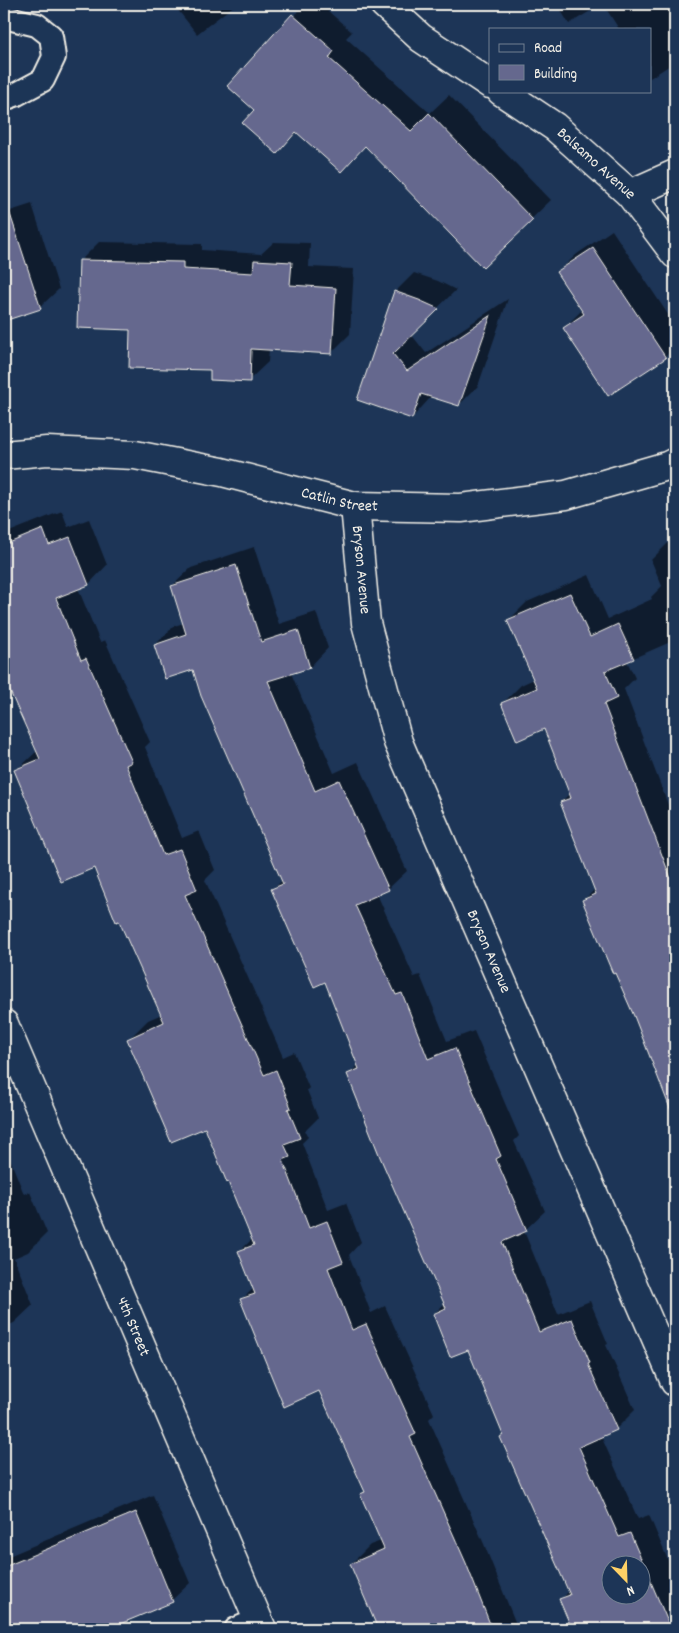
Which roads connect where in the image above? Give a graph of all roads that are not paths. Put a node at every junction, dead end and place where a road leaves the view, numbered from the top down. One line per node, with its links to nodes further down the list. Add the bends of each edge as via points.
1 (384, 4): 3 (street, via 421,38)
2 (4, 17): 5 (lane, via 37,25 50,36 54,57 43,80)
3 (489, 83)
4 (502, 92): 7 (street, Balsamo Avenue, via 555,127)
5 (4, 99)
6 (675, 174): 7 (street)
7 (630, 194): 8 (street, Balsamo Avenue)
8 (675, 254)
9 (4, 455): 11 (street, Catlin Street, via 47,450 135,455 222,472)
10 (675, 462): 11 (street, Catlin Street, via 566,495 461,508)
11 (355, 506): 13 (street, Bryson Avenue, via 366,623 398,742)
12 (4, 1024): 14 (street, 4th Street)
13 (675, 1382)
14 (252, 1626)

